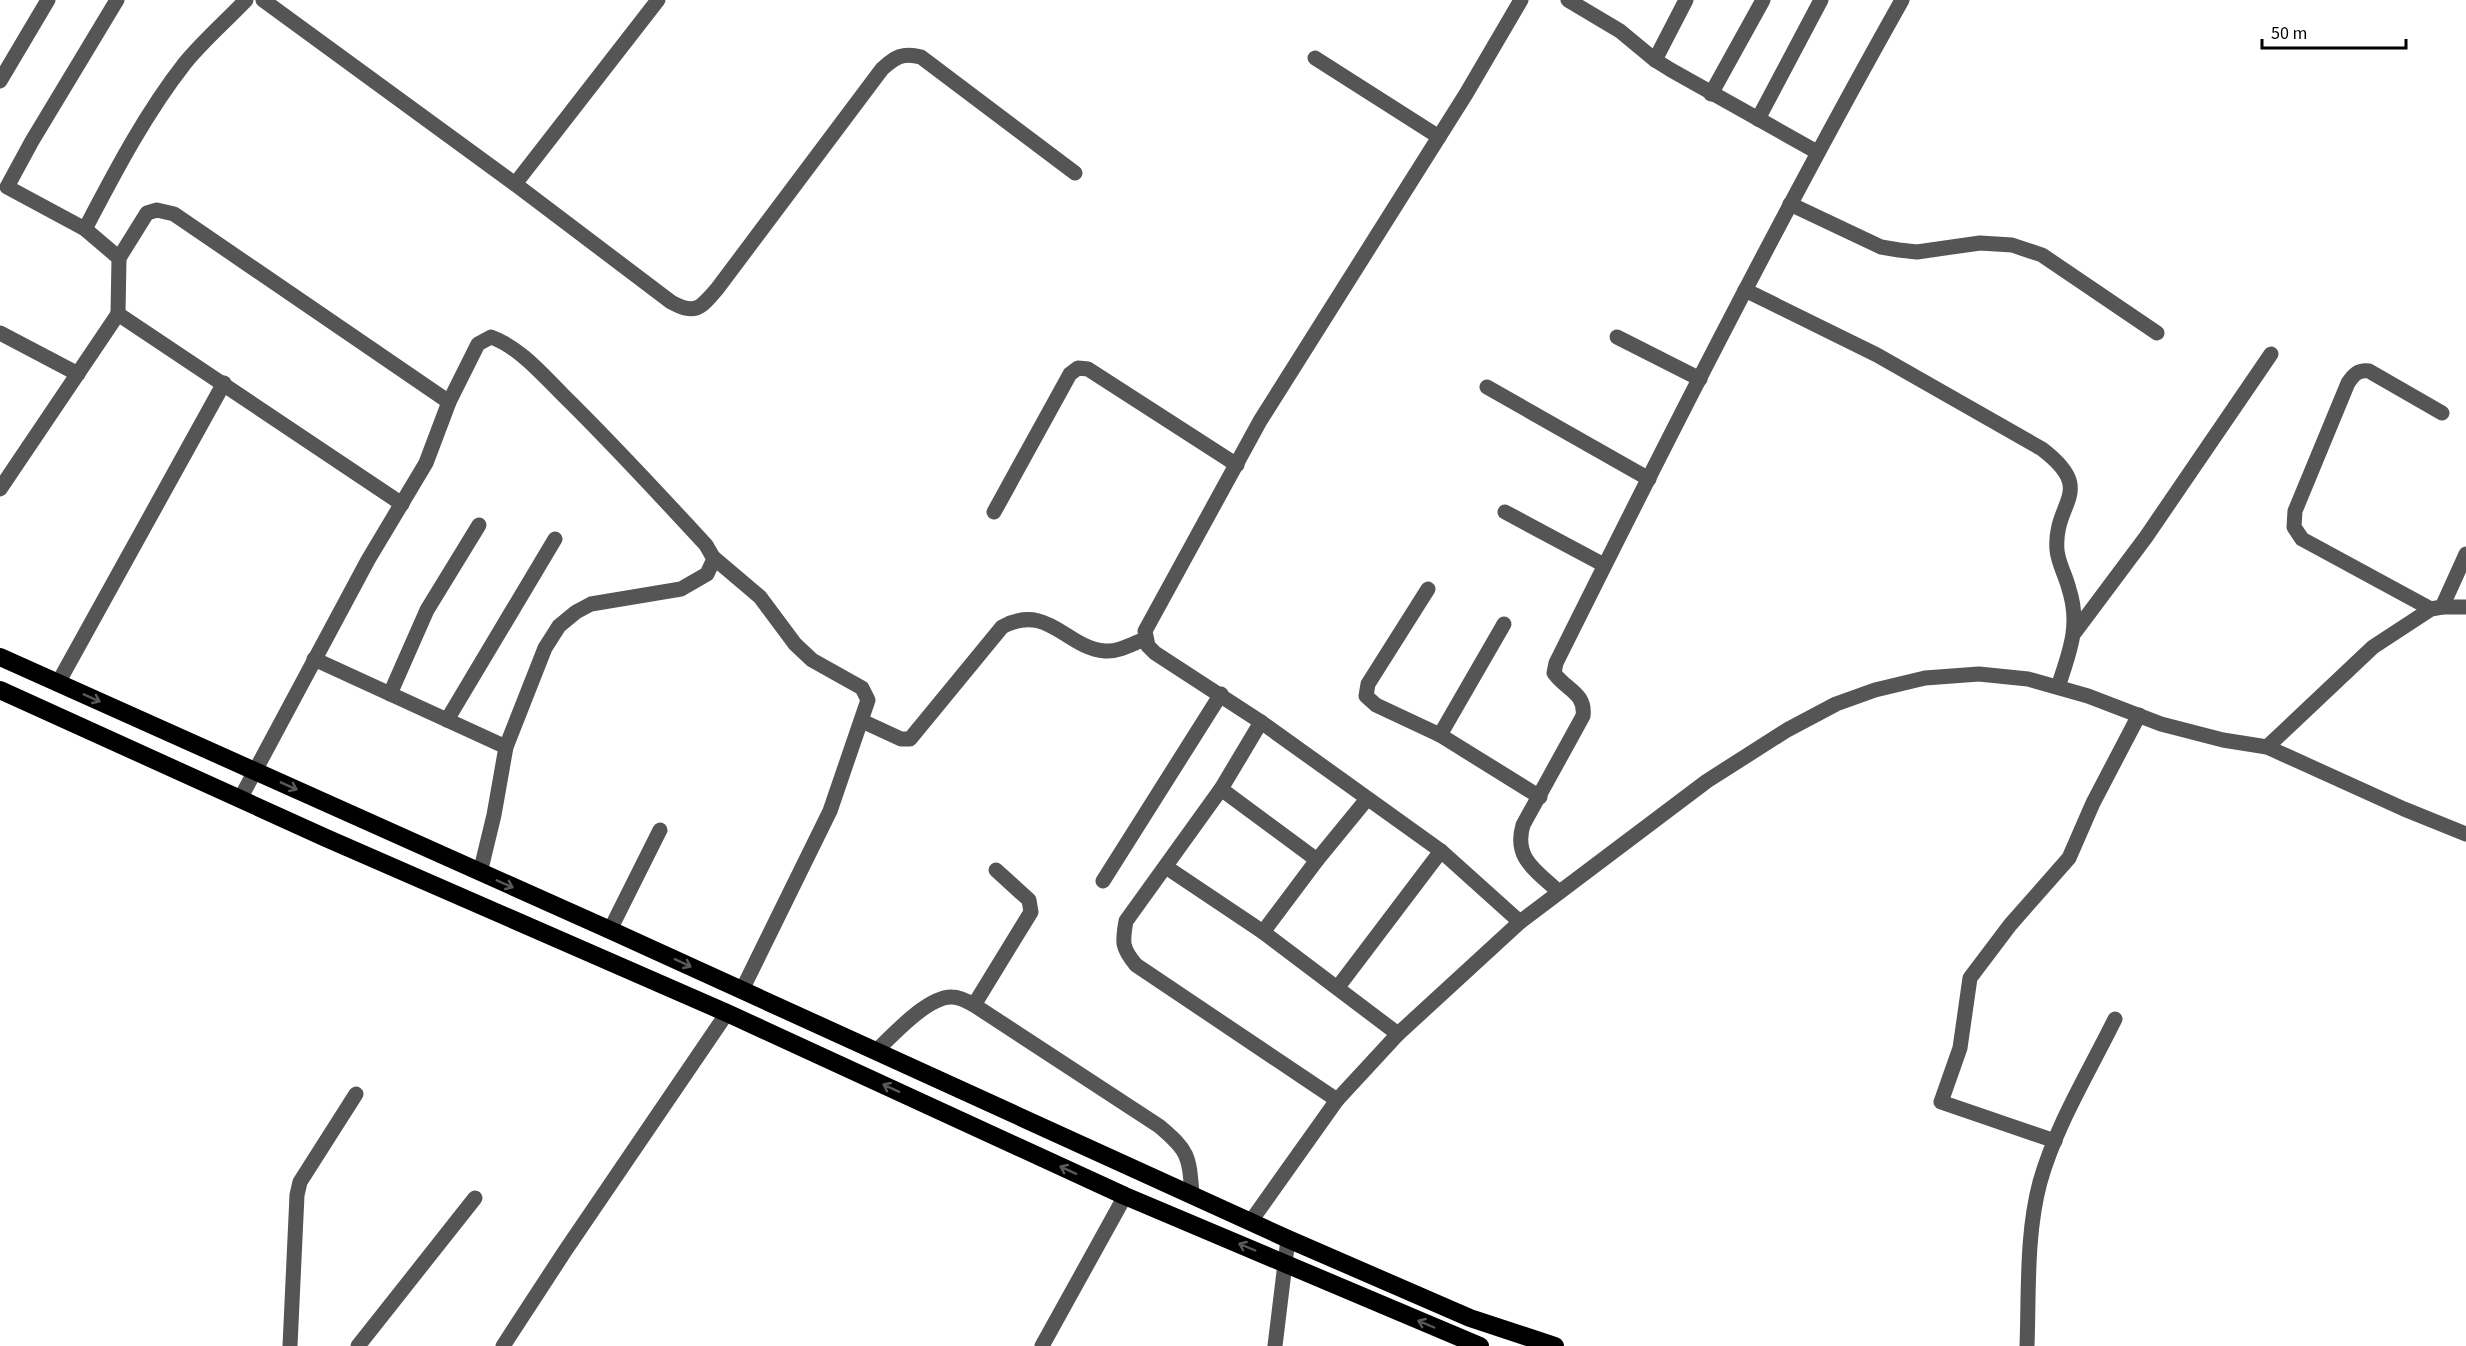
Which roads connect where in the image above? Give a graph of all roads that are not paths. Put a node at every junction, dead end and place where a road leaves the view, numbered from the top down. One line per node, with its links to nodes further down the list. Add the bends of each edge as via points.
1 (48, 0): 14 (street)
2 (117, 0): 21 (street)
3 (246, 0): 23 (street, via 186,62 164,92 119,163)
4 (263, 0): 20 (street)
5 (658, 0): 20 (street)
6 (1521, 0): 17 (street)
7 (1686, 0): 13 (street)
8 (1763, 0): 15 (street)
9 (1821, 0): 16 (street)
10 (1902, 0): 18 (street)
11 (1574, 2): 13 (street, via 1620,31)
12 (1315, 57): 17 (street)
13 (1655, 60): 15 (street)
14 (0, 81)
15 (1711, 94): 16 (street)
16 (1758, 120): 18 (street)
17 (1439, 137): 37 (street, via 1260,421)
18 (1817, 152): 22 (street)
19 (1076, 173): 20 (street, via 921,57 895,57 882,69 717,290 694,310 671,302)
20 (515, 184)
21 (4, 185): 23 (street)
22 (1790, 204): 25 (street); 28 (street, via 1881,246 1899,250 1917,252 1980,243 2012,245 2042,255)
23 (85, 229): 24 (street)
24 (119, 258): 26 (street); 35 (street, via 147,213 157,210 174,214)
25 (1745, 290): 32 (street); 52 (street, via 1877,355 2062,464 2070,479 2070,497 2057,549 2070,591)
26 (118, 314): 31 (street); 33 (street)
27 (0, 333): 31 (street)
28 (2157, 333)
29 (1617, 337): 32 (street)
30 (2271, 354): 52 (street, via 2146,537)
31 (78, 374): 39 (street)
32 (1700, 379): 38 (street)
33 (224, 383): 40 (street); 56 (street)
34 (1487, 387): 38 (street)
35 (449, 402): 40 (street, via 426,463); 46 (street, via 478,344 491,337 501,340 534,366 609,439)
36 (2442, 413): 50 (street, via 2368,371 2354,374 2295,511 2294,527 2302,539)
37 (1237, 465): 41 (street, via 1088,369 1078,368 1070,374); 53 (street, via 1147,624)
38 (1649, 479): 47 (street)
39 (0, 489)
40 (402, 504): 55 (street)
41 (994, 512)
42 (1505, 512): 47 (street)
43 (479, 525): 59 (street, via 427,610)
44 (555, 539): 62 (street)
45 (2466, 554): 50 (street)
46 (714, 558): 63 (street, via 760,597 812,660 862,688 868,700); 66 (street, via 707,574 681,589 591,604 559,626 545,648)
47 (1604, 565): 70 (street, via 1556,663 1554,673 1579,696 1583,716)
48 (1428, 589): 65 (street, via 1368,684 1366,696 1376,705)
49 (2466, 607): 50 (street)
50 (2437, 608): 67 (street, via 2373,647)
51 (1504, 624): 65 (street)
52 (2075, 632): 57 (street)
53 (1145, 639): 60 (street, via 1155,652); 63 (street, via 1104,651 1044,623 1015,620 1002,627 915,736 901,739)
54 (0, 657): 56 (highway)
55 (314, 659): 59 (street); 68 (street)
56 (58, 683): 68 (highway, one-way to 68)
57 (2058, 687): 61 (street); 81 (street, via 2028,679 1968,675 1925,678 1836,704 1707,780)
58 (0, 690): 71 (highway)
59 (390, 693): 62 (street)
60 (1221, 694): 64 (street); 80 (street)
61 (2139, 716): 67 (street, via 2223,740); 94 (street, via 2069,858 1970,978 1960,1048 1941,1102)
62 (447, 720): 66 (street)
63 (862, 721): 86 (street, via 830,811)
64 (1262, 722): 69 (street); 72 (street)
65 (1440, 735): 70 (street)
66 (506, 747): 79 (street)
67 (2267, 747): 74 (street)
68 (254, 771): 71 (street); 79 (highway, one-way to 79)
69 (1221, 789): 76 (street); 77 (street)
70 (1540, 797): 81 (street, via 1523,825 1521,853)
71 (240, 799): 88 (highway)
72 (1367, 799): 75 (street); 76 (street)
73 (660, 830): 83 (street)
74 (2466, 834)
75 (1441, 851): 82 (street); 85 (street)
76 (1317, 860): 84 (street)
77 (1167, 867): 84 (street); 93 (street, via 1126,921 1125,952 1137,965)
78 (996, 870): 87 (street, via 1029,900 1031,912)
79 (480, 873): 83 (highway, one-way to 83)
80 (1103, 881)
81 (1558, 892): 82 (street)
82 (1520, 922): 90 (street)
83 (610, 930): 86 (highway, one-way to 86)
84 (1263, 932): 85 (street)
85 (1338, 987): 90 (street)
86 (742, 990): 91 (highway)
87 (974, 1005): 91 (street, via 958,997 940,999); 95 (street, via 1181,1144 1189,1162)
88 (727, 1013): 96 (highway, one-way to 88); 103 (street)
89 (2115, 1019): 94 (street)
90 (1398, 1034): 93 (street)
91 (876, 1051): 95 (highway)
92 (356, 1095): 101 (street, via 300,1182)
93 (1337, 1100): 98 (street)
94 (2055, 1141): 108 (street, via 2040,1183 2032,1232)
95 (1192, 1194): 98 (highway)
96 (1125, 1196): 100 (highway, one-way to 96); 104 (street)
97 (475, 1198): 102 (street)
98 (1251, 1221): 99 (highway)
99 (1288, 1239): 100 (street); 107 (highway, via 1470,1318)
100 (1286, 1263): 105 (street); 106 (highway, one-way to 100)
101 (290, 1346)
102 (358, 1346)
103 (503, 1346)
104 (1042, 1346)
105 (1275, 1346)
106 (1480, 1346)
107 (1555, 1346)
108 (2027, 1346)

